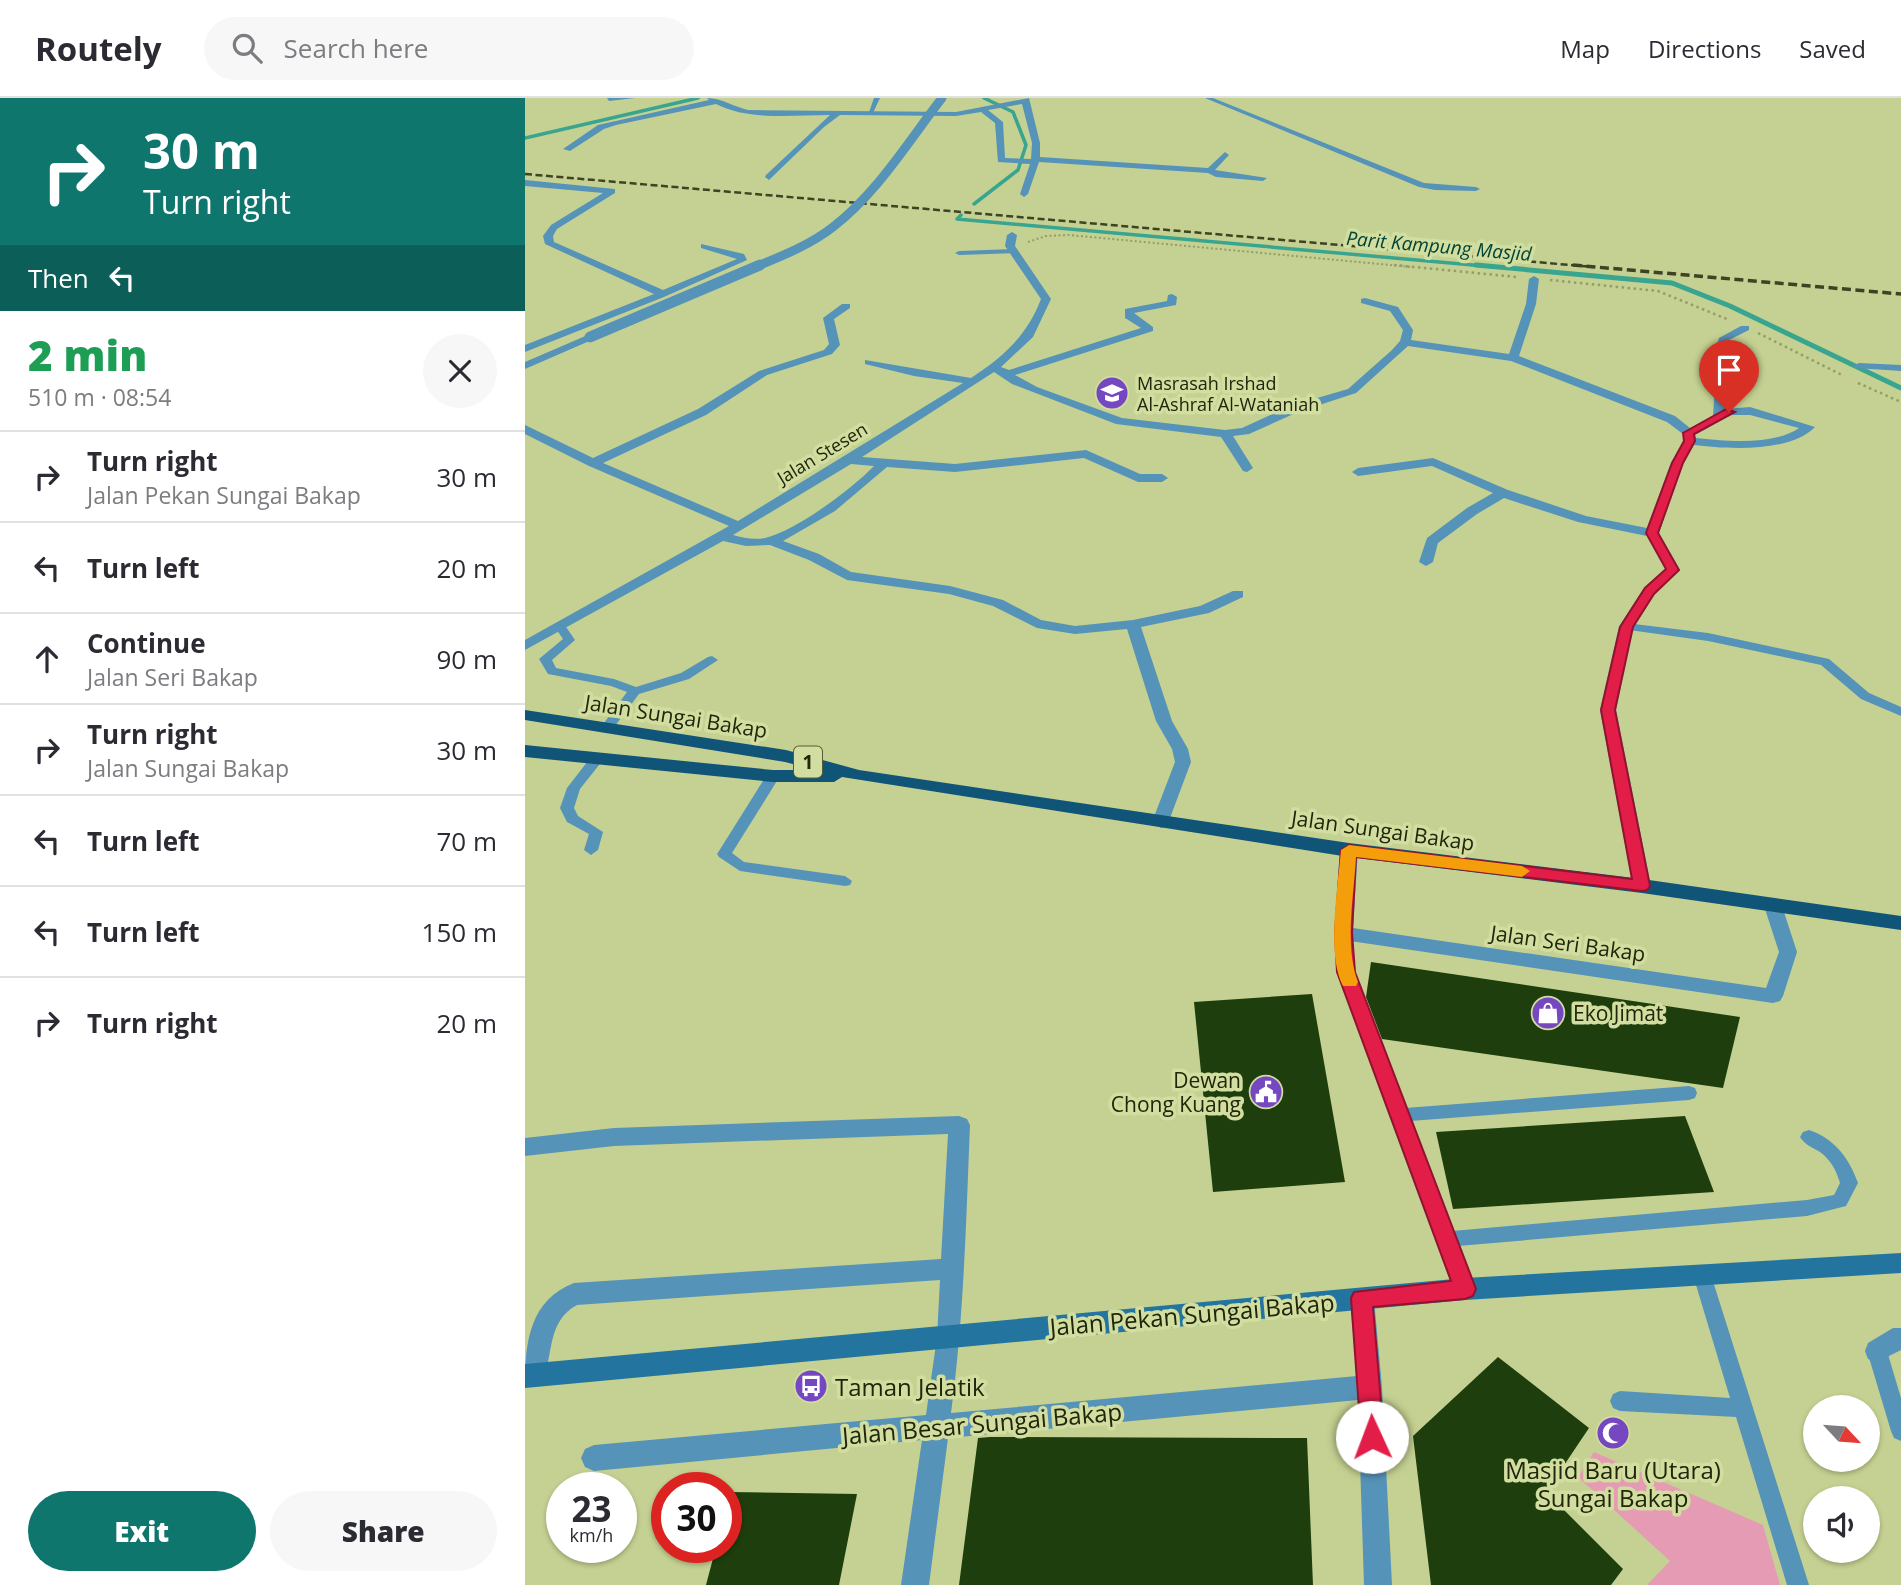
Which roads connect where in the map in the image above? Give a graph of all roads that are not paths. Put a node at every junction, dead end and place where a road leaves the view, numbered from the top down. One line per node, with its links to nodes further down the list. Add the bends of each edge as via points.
1 (632, 98): 5 (lane)
2 (877, 98): 10 (lane)
3 (942, 98): 33 (street, bridge, via 864,199 832,228 789,253)
4 (1208, 98): 18 (lane, via 1422,185)
5 (609, 99)
6 (713, 99): 9 (street, via 737,111); 11 (street, via 601,127)
7 (1025, 100): 8 (street); 13 (street, via 1036,143)
8 (987, 110): 10 (street); 13 (street, via 999,122 1001,160)
9 (838, 113): 10 (street); 15 (street)
10 (870, 114)
11 (567, 149)
12 (1225, 156): 14 (street)
13 (1035, 160): 14 (street); 19 (street)
14 (1210, 171): 16 (street)
15 (769, 177)
16 (1263, 178)
17 (525, 183): 24 (street, via 612,191 554,227 548,236 550,244 658,290)
18 (1476, 189)
19 (1024, 194)
20 (1012, 244): 22 (lane); 35 (street, Jalan Stesen, via 1046,299 1039,320 1020,345)
21 (704, 246): 24 (street, via 742,260)
22 (959, 253)
23 (1534, 279): 31 (street, via 1531,304)
24 (660, 295): 30 (street)
25 (1172, 296): 37 (street, via 1172,303 1129,311 1129,316 1149,330)
26 (1366, 301): 29 (street, via 1394,309 1408,330)
27 (846, 306): 44 (street, via 828,318 835,345 828,352 764,373 702,412)
28 (1745, 328): 39 (street, via 1724,338 1709,366 1721,385)
29 (1405, 342): 31 (street); 41 (street, via 1352,391 1244,431)
30 (525, 349)
31 (1513, 358): 42 (street, via 1671,419)
32 (869, 362): 38 (street)
33 (525, 364)
34 (1859, 366): 36 (street)
35 (991, 368): 37 (street); 38 (street, Jalan Stesen)
36 (1901, 368)
37 (1008, 374): 41 (street, via 1016,382 1120,421)
38 (971, 381): 43 (street, Jalan Stesen)
39 (1719, 417): 42 (street); 42 (street, via 1750,411 1809,427 1776,441 1711,444)
40 (525, 429): 44 (street)
41 (1225, 433): 46 (street)
42 (1689, 437): 51 (street)
43 (848, 460): 45 (street); 50 (street, Jalan Stesen)
44 (593, 463): 50 (street)
45 (883, 464): 48 (street, via 955,468 1086,454 1138,478); 53 (street, via 854,492)
46 (1247, 468)
47 (1358, 472): 49 (street, via 1433,462)
48 (1162, 478)
49 (1503, 493): 51 (street, via 1583,519); 54 (street, via 1432,541)
50 (739, 526): 52 (street, Jalan Stesen)
51 (1652, 533): 58 (street, via 1673,570 1649,591)
52 (722, 537): 53 (street, via 739,542); 57 (street, Jalan Stesen)
53 (771, 541): 56 (street, via 814,556 847,576 962,593 998,603 1037,624 1075,630)
54 (1426, 562)
55 (1238, 594): 56 (street, via 1204,610)
56 (1133, 624): 72 (street, via 1182,762)
57 (560, 626): 59 (street, Jalan Stesen); 61 (lane, via 569,640 545,659 552,671)
58 (1626, 627): 62 (lane, via 1708,637 1825,662 1865,696); 76 (street, via 1608,710)
59 (525, 646)
60 (712, 660): 61 (lane, via 685,676)
61 (635, 691): 64 (lane)
62 (1901, 712)
63 (527, 714): 64 (highway, Jalan Sungai Bakap / 1)
64 (607, 727): 65 (highway, Jalan Sungai Bakap / 1)
65 (682, 739): 71 (highway, Jalan Sungai Bakap / 1)
66 (525, 751): 67 (highway, Jalan Sungai Bakap / 1)
67 (596, 760): 68 (highway, Jalan Sungai Bakap / 1); 73 (lane, via 574,788 567,808 572,819 596,832)
68 (657, 765): 69 (highway, Jalan Sungai Bakap / 1)
69 (740, 773): 70 (highway, Jalan Sungai Bakap / 1)
70 (773, 776): 71 (highway, Jalan Sungai Bakap / 1); 75 (lane, via 724,854 740,866)
71 (859, 776): 72 (highway, Jalan Sungai Bakap / 1)
72 (1161, 822): 74 (highway, Jalan Sungai Bakap / 1)
73 (591, 850)
74 (1349, 850): 76 (highway, Jalan Sungai Bakap / 1); 79 (street)
75 (845, 881)
76 (1642, 886): 77 (highway, Jalan Sungai Bakap / 1)
77 (1773, 906): 78 (highway, Jalan Sungai Bakap / 1); 79 (street, Jalan Seri Bakap, via 1788,952 1773,996)
78 (1901, 923)
79 (1343, 933): 81 (lane, via 1346,972)
80 (1689, 1093): 81 (lane)
81 (1400, 1115): 84 (lane)
82 (1809, 1137): 84 (lane, via 1834,1152 1843,1164 1849,1183 1840,1201 1807,1208)
83 (525, 1147): 86 (street, via 614,1137 959,1125)
84 (1447, 1239): 88 (lane)
85 (1901, 1263): 87 (main road, Jalan Pekan Sungai Bakap)
86 (954, 1269): 90 (street); 93 (street, via 574,1294 546,1315)
87 (1702, 1275): 88 (main road, Jalan Pekan Sungai Bakap); 96 (lane)
88 (1465, 1289): 89 (main road, Jalan Pekan Sungai Bakap)
89 (1362, 1298): 90 (main road, Jalan Pekan Sungai Bakap); 94 (street)
90 (949, 1337): 93 (main road, Jalan Pekan Sungai Bakap); 97 (street)
91 (1901, 1339): 92 (street, via 1893,1339)
92 (1877, 1351): 98 (lane)
93 (529, 1376)
94 (1370, 1387): 97 (street, Jalan Besar Sungai Bakap); 101 (street)
95 (1620, 1401): 96 (lane)
96 (1743, 1408): 102 (lane)
97 (938, 1427): 99 (street, Jalan Besar Sungai Bakap); 100 (street)
98 (1901, 1430)
99 (594, 1458)
100 (915, 1585)
101 (1378, 1585)
102 (1798, 1585)

